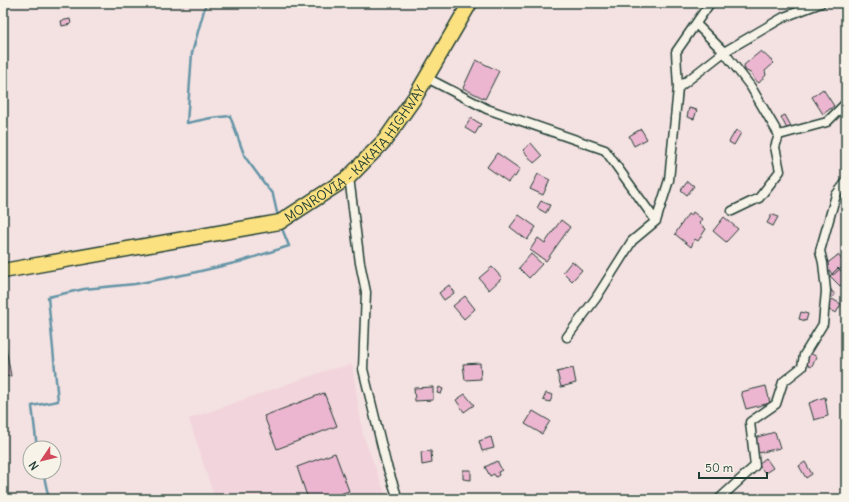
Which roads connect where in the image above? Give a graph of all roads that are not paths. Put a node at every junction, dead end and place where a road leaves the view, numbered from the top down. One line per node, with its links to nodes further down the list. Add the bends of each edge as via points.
1 (470, 3): 6 (highway, MONROVIA - KAKATA HIGHWAY)
2 (710, 3): 4 (street)
3 (821, 3): 5 (street, via 784,17)
4 (696, 24): 5 (street); 7 (street, via 676,52)
5 (724, 52): 7 (street); 9 (street, via 751,87)
6 (425, 77): 10 (highway, MONROVIA - KAKATA HIGHWAY, via 415,97 385,140); 13 (street, via 488,109 605,150)
7 (678, 88): 13 (street, via 669,180)
8 (846, 103): 9 (street, via 827,122)
9 (779, 135): 12 (street, via 776,148 780,171 759,198)
10 (349, 177): 14 (highway, MONROVIA - KAKATA HIGHWAY, via 280,222); 16 (street, via 366,292 363,369 386,463)
11 (846, 182): 17 (street, via 836,195 820,251 826,291 823,324 804,355 802,367 783,382 776,404 750,422 755,466)
12 (732, 211)
13 (656, 222): 15 (street, via 632,241 596,298)
14 (3, 271)
15 (567, 337)
16 (398, 499)
17 (719, 499)

